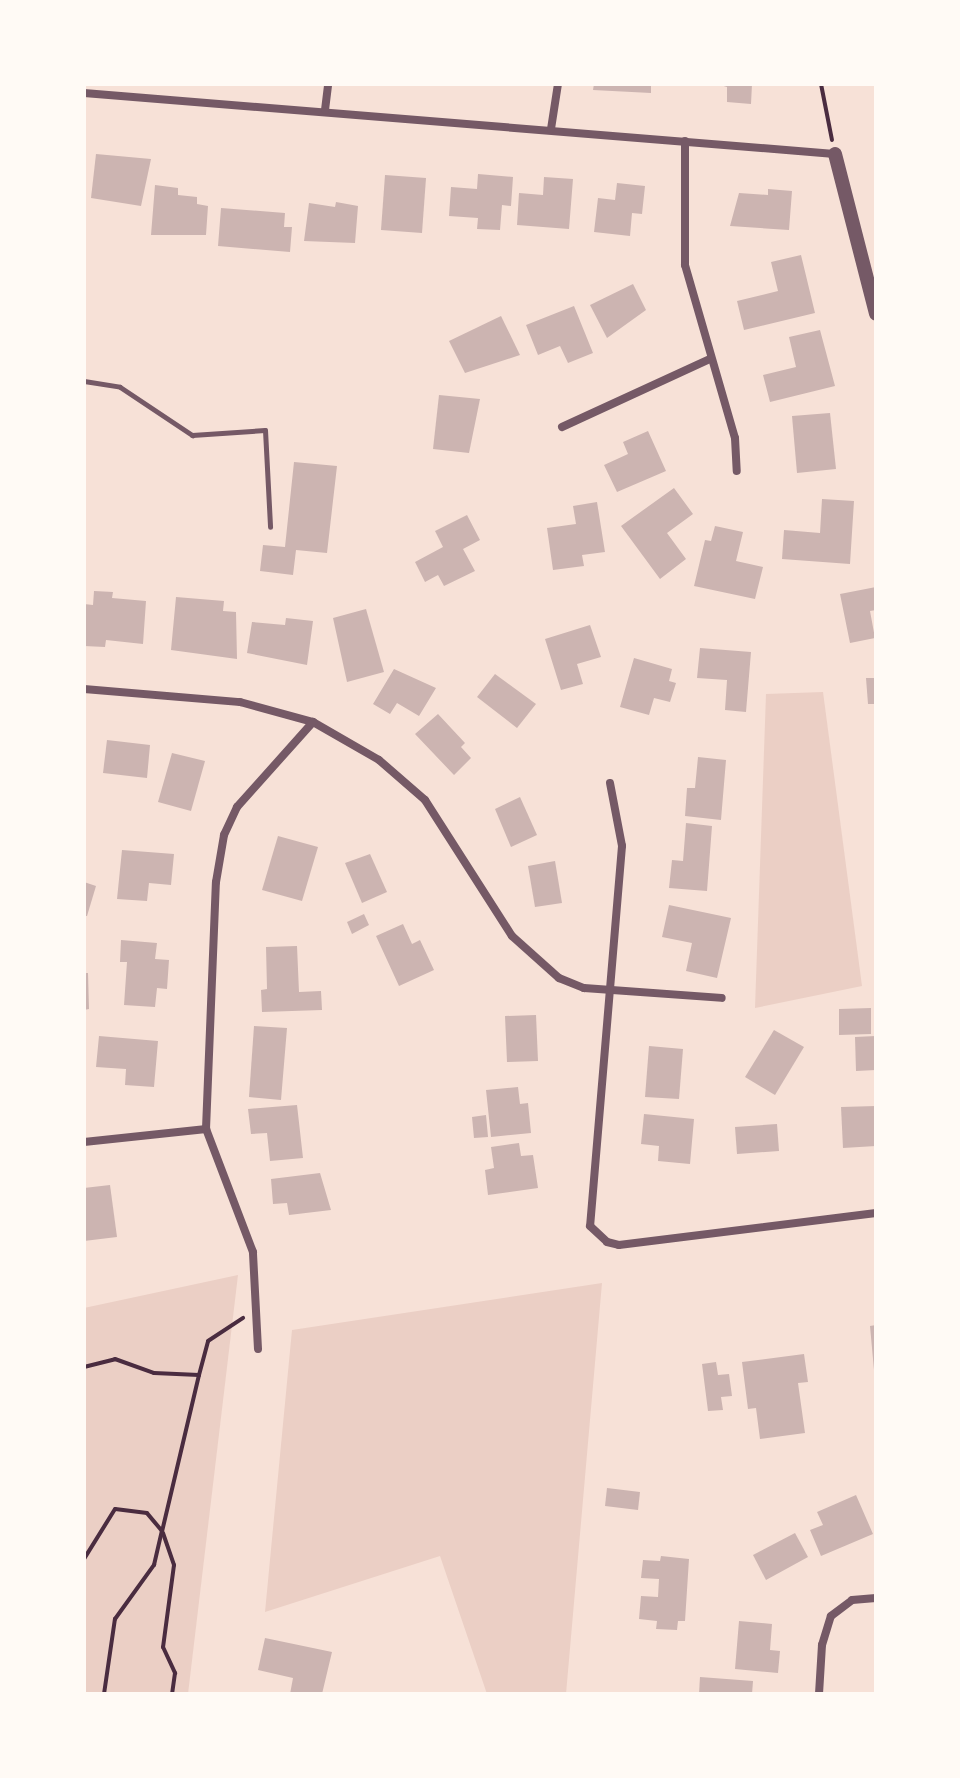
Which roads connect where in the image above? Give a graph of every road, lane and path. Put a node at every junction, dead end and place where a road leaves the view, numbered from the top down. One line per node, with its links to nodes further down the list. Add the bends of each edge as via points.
1 (122, 84): 6 (street)
2 (328, 84): 7 (street)
3 (558, 84): 8 (street)
4 (821, 84): 10 (path)
5 (84, 93): 6 (street)
6 (121, 94): 7 (street)
7 (325, 110): 8 (street)
8 (551, 129): 9 (street)
9 (685, 141): 10 (street); 12 (street, via 685,265)
10 (835, 154): 11 (street)
11 (876, 314)
12 (710, 359): 14 (street); 15 (street, via 735,438)
13 (84, 381): 16 (lane, via 120,387 192,435 265,430)
14 (562, 427)
15 (737, 471)
16 (270, 527)
17 (84, 689): 18 (street, via 240,702)
18 (313, 722): 20 (street, via 379,760 425,800 489,905 540,964 584,988); 22 (street, via 237,807 224,835 216,882)
19 (610, 783): 20 (street, via 622,846)
20 (609, 991): 21 (street); 24 (street, via 587,1214 597,1234 619,1245)
21 (722, 998)
22 (206, 1129): 23 (street); 25 (street, via 253,1252)
23 (84, 1142)
24 (876, 1213)
25 (257, 1313): 26 (street); 28 (path, via 208,1341)
26 (258, 1349)
27 (84, 1367): 28 (path, via 115,1359 154,1373)
28 (199, 1375): 29 (path)
29 (162, 1531): 30 (path, via 147,1513 115,1509); 32 (path, via 154,1565 115,1619); 33 (path, via 174,1565 163,1647 175,1673)
30 (84, 1559)
31 (876, 1598): 34 (street, via 852,1600 831,1616 822,1645)
32 (104, 1694)
33 (172, 1694)
34 (819, 1694)

